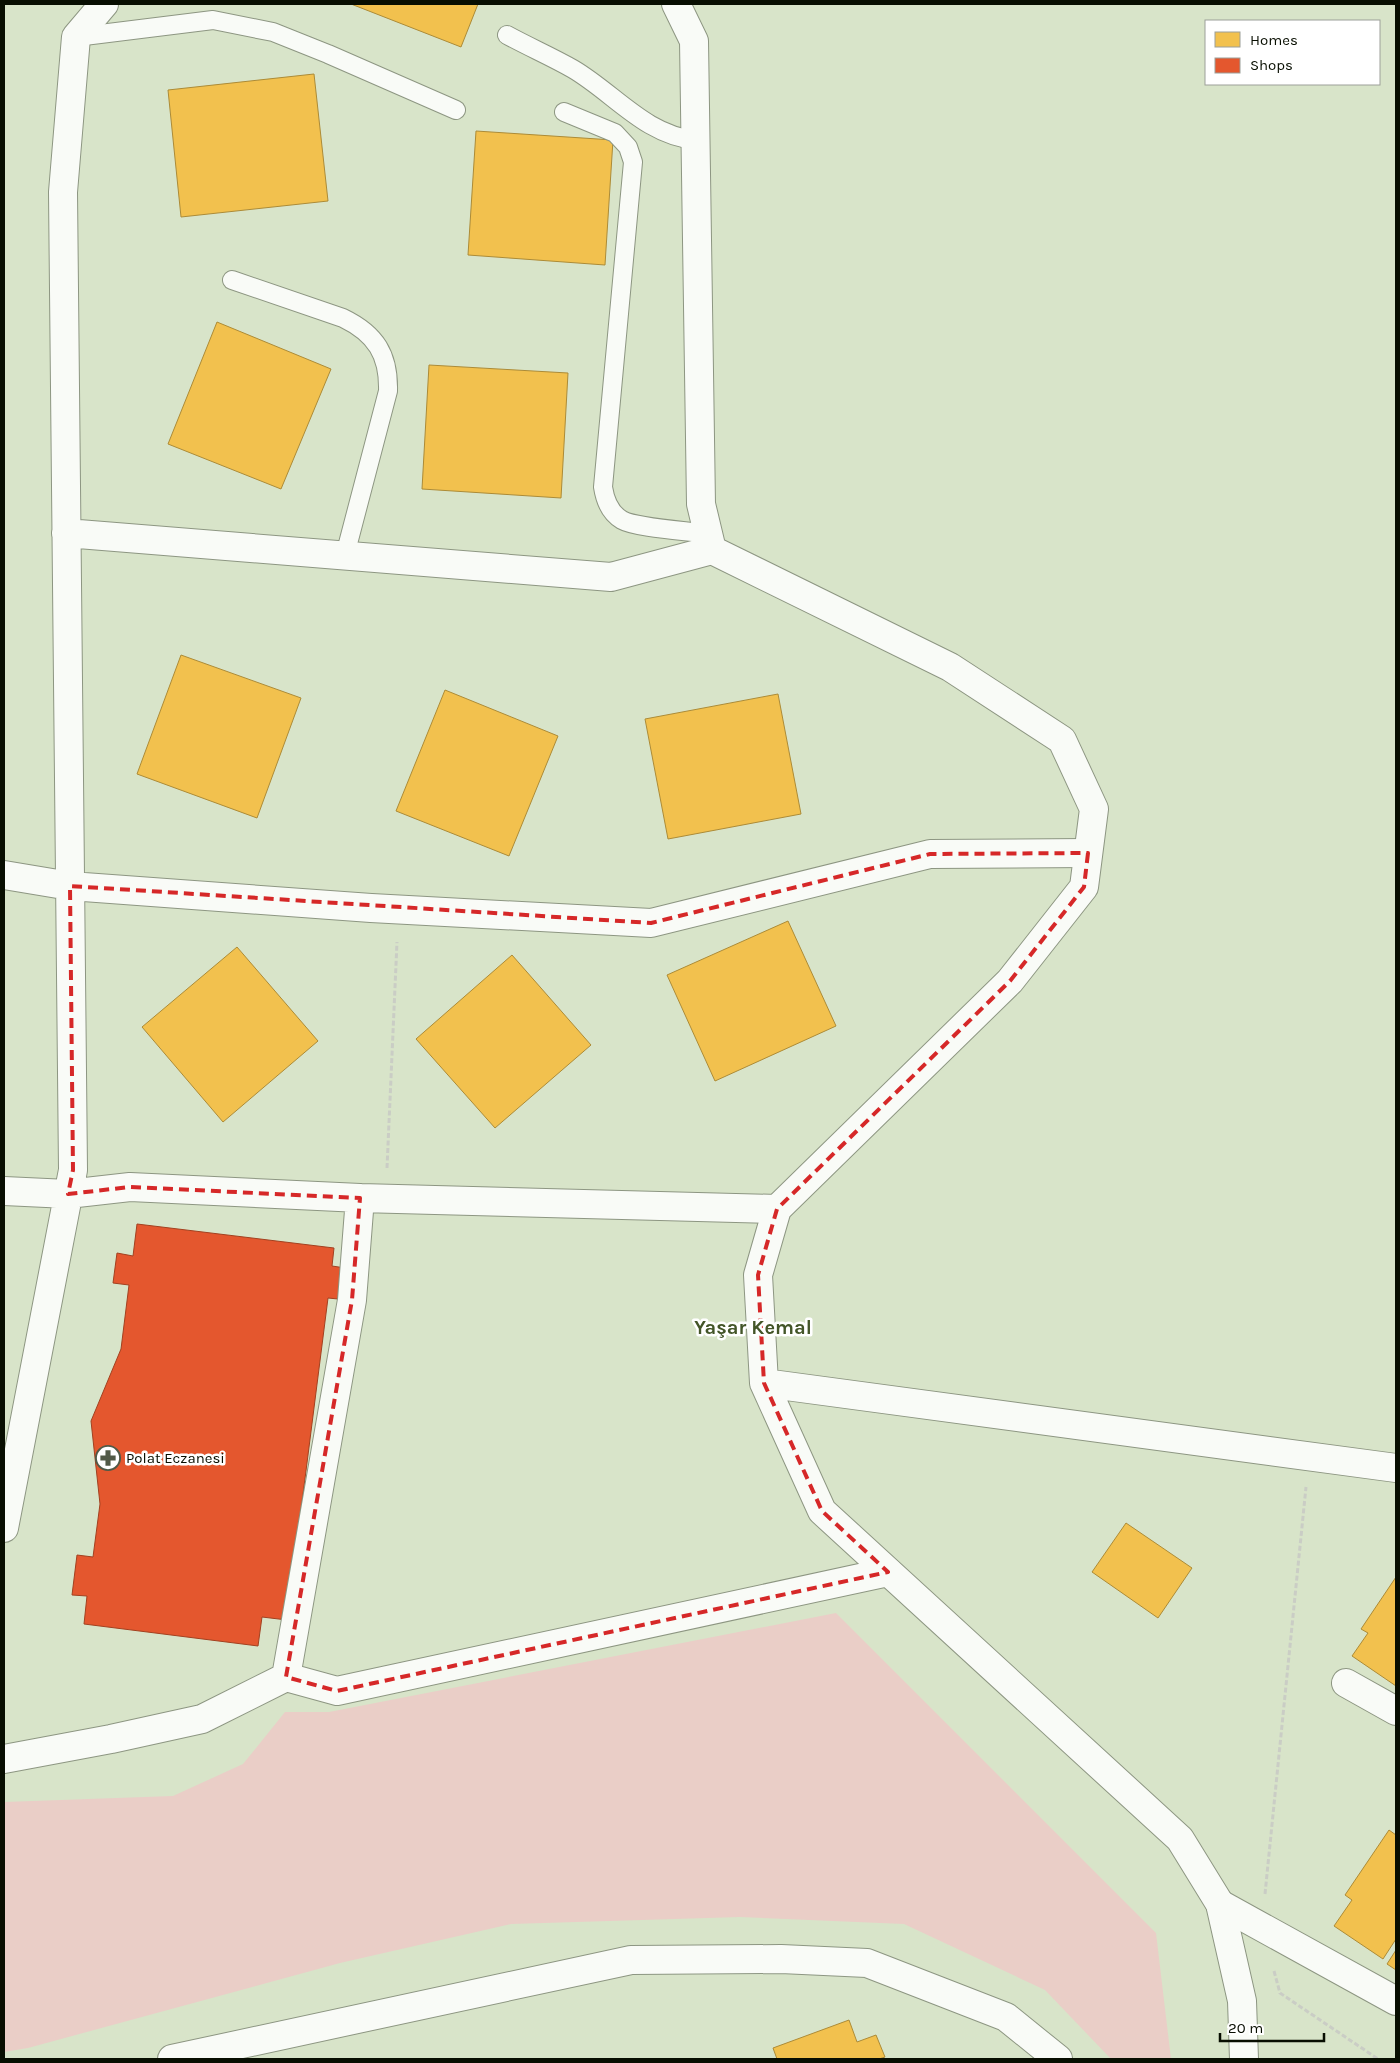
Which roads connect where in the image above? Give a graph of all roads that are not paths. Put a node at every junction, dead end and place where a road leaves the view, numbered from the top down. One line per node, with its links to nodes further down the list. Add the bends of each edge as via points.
1 (104, 4): 4 (street)
2 (676, 4): 7 (street, via 694,42)
3 (507, 35): 7 (lane, via 574,70 649,125 678,138)
4 (76, 37): 5 (lane, via 213,20 264,30); 9 (street, via 62,192)
5 (456, 110)
6 (564, 112): 10 (lane, via 615,133 628,147 633,162 604,497 615,514 631,524)
7 (695, 140): 10 (street, via 701,504)
8 (232, 280): 11 (lane, via 358,326 371,336 386,363 388,391)
9 (66, 533): 11 (street); 14 (street)
10 (710, 542): 11 (street, via 611,577); 12 (street, via 950,666 1062,740 1094,809)
11 (345, 555)
12 (1088, 853): 14 (street, via 930,854 651,923); 18 (street, via 1084,887 1010,981)
13 (4, 876): 14 (street)
14 (70, 886): 16 (street, via 73,1170)
15 (4, 1191): 16 (street)
16 (68, 1194): 17 (street, via 130,1187); 21 (street)
17 (373, 1198): 18 (street); 23 (street)
18 (777, 1209): 19 (street, via 758,1275)
19 (764, 1383): 20 (street); 22 (street, via 822,1511)
20 (1396, 1468)
21 (4, 1528)
22 (888, 1572): 23 (street, via 337,1691); 27 (street, via 1180,1839)
23 (286, 1677): 26 (street, via 202,1719)
24 (1346, 1683): 25 (street)
25 (1396, 1711)
26 (4, 1759)
27 (1220, 1904): 28 (street); 31 (street, via 1242,2001)
28 (1396, 2001)
29 (172, 2059): 30 (street, via 631,1960 781,1959 867,1963 1006,2016)
30 (1058, 2059)
31 (1244, 2059)

